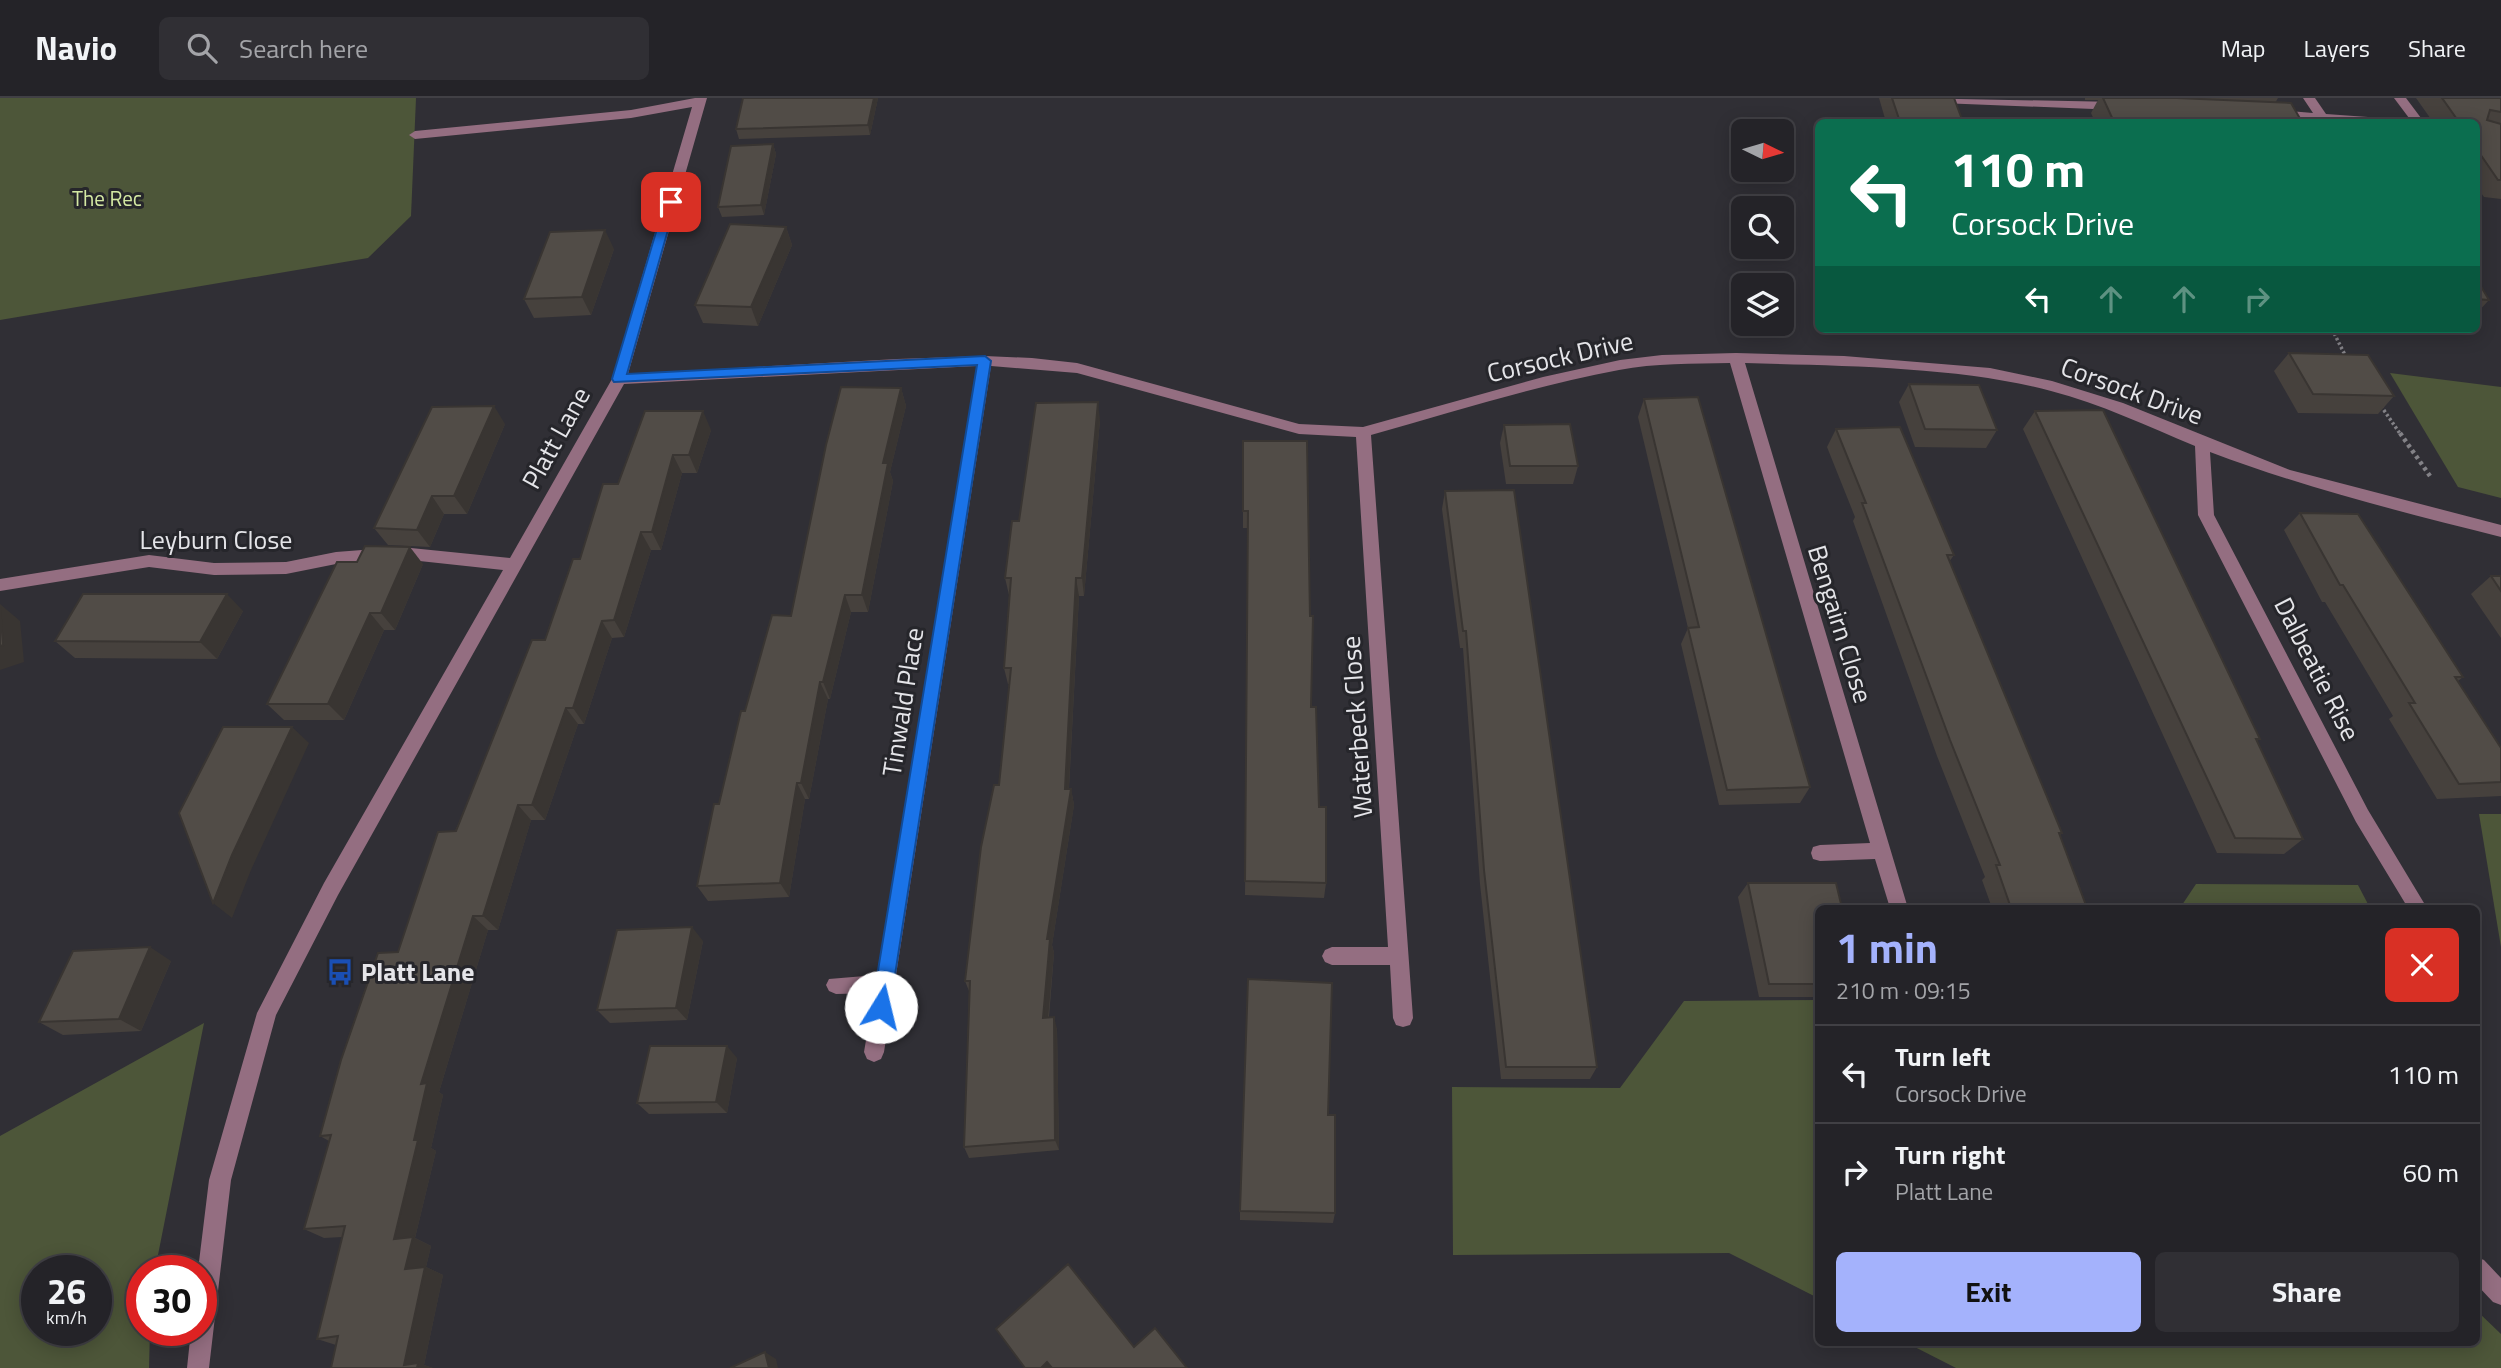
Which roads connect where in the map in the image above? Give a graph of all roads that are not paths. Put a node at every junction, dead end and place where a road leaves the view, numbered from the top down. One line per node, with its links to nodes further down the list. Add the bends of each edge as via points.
1 (1915, 98): 4 (street)
2 (2309, 98): 8 (street)
3 (2400, 98): 10 (street)
4 (2010, 99): 6 (street)
5 (700, 100): 11 (street, via 631,114); 14 (street, Platt Lane)
6 (2132, 107)
7 (2268, 114): 8 (street)
8 (2322, 117): 9 (street)
9 (2346, 119)
10 (2416, 119)
11 (415, 135)
12 (1735, 358): 15 (street, Corsock Drive, via 1620,365); 16 (street, Corsock Drive, via 1990,373 2119,407); 20 (street, Bengairn Close)
13 (985, 361): 14 (street, Corsock Drive); 15 (street, Corsock Drive, via 1077,368 1299,429); 26 (street, Tinwald Place)
14 (619, 379): 18 (street, Platt Lane)
15 (1363, 432): 25 (street, Waterbeck Close)
16 (2202, 443): 17 (street, Corsock Drive, via 2285,474); 23 (street, Dalbeatie Rise, via 2206,515 2362,816)
17 (2501, 531)
18 (516, 565): 19 (street, Leyburn Close, via 401,553 286,568 214,569 149,561); 32 (street, Platt Lane, via 331,889 267,1013 220,1180)
19 (0, 585)
20 (1882, 851): 21 (street); 22 (street, Bengairn Close)
21 (1819, 853)
22 (1898, 905)
23 (2416, 905)
24 (1332, 956): 25 (street)
25 (1399, 956): 28 (street, Waterbeck Close)
26 (885, 984): 27 (street); 29 (street, Tinwald Place)
27 (836, 985)
28 (1403, 1018)
29 (874, 1052)
30 (2480, 1272): 31 (street)
31 (2501, 1294)
32 (198, 1368)

